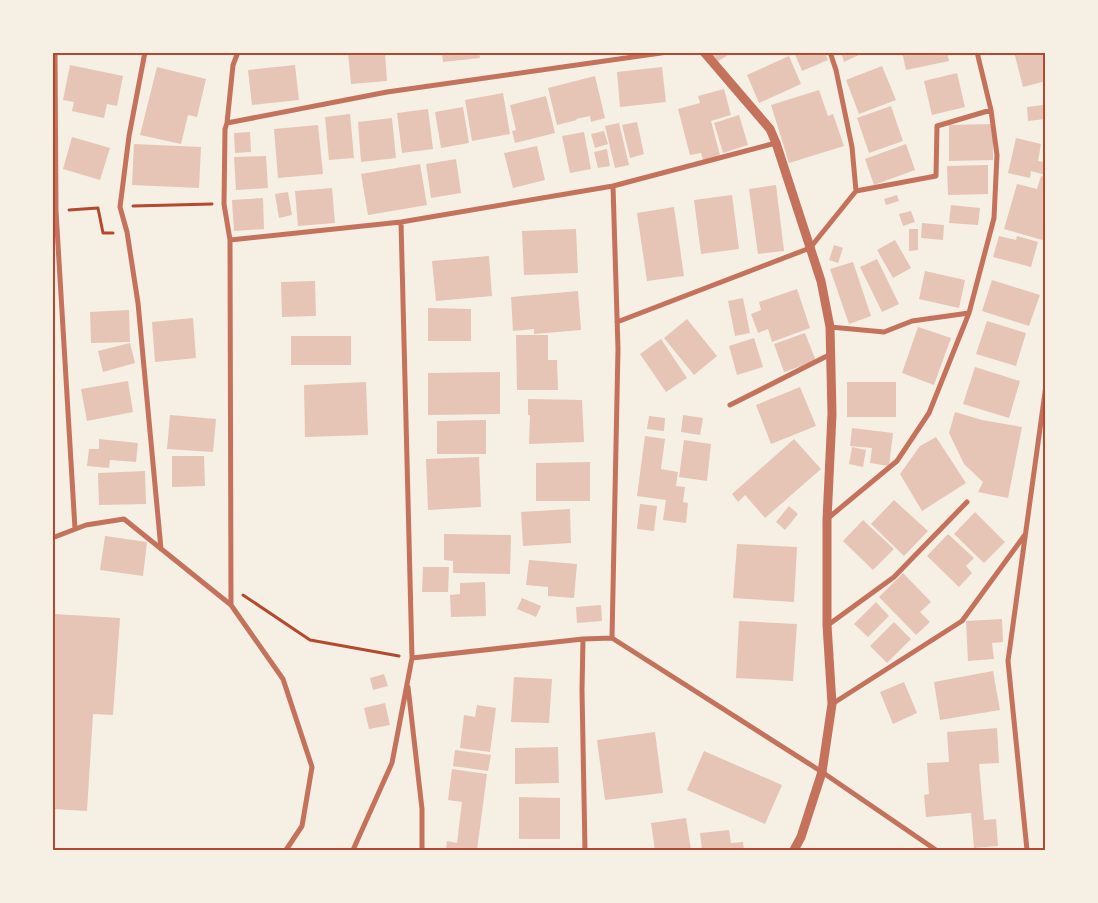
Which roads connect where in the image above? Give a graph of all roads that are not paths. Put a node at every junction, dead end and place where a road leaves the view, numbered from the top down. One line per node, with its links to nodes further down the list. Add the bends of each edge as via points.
1 (55, 52): 24 (street, via 56,211)
2 (145, 52): 27 (street, via 120,207 138,303)
3 (238, 52): 9 (street, via 233,65)
4 (668, 52): 9 (street, via 387,92)
5 (704, 52): 10 (street, via 770,130)
6 (830, 52): 12 (street, via 852,147)
7 (977, 52): 8 (street)
8 (991, 110): 12 (street, via 937,126 936,176); 16 (street, via 997,155 994,218)
9 (227, 124): 14 (street, via 224,204)
10 (776, 143): 11 (street); 15 (street)
11 (612, 186): 13 (street); 17 (street)
12 (856, 191): 15 (street)
13 (401, 222): 14 (street); 32 (street)
14 (230, 240): 28 (street)
15 (810, 248): 17 (street); 18 (street, via 821,281)
16 (969, 313): 18 (street, via 912,321 884,332); 23 (street, via 930,413 897,461)
17 (617, 322): 30 (street)
18 (830, 328): 19 (street)
19 (831, 354): 21 (street); 23 (street)
20 (1046, 385): 25 (street)
21 (730, 405)
22 (967, 502): 29 (street, via 894,577)
23 (827, 520): 29 (street)
24 (75, 529): 26 (street); 27 (street, via 124,519)
25 (1025, 536): 34 (street, via 962,621); 42 (street, via 1008,661)
26 (52, 538)
27 (161, 549): 28 (street)
28 (231, 605): 36 (street, via 283,679 312,767 302,826)
29 (827, 625): 34 (street)
30 (612, 638): 31 (street); 35 (street)
31 (583, 639): 32 (street); 39 (street)
32 (412, 658): 33 (street)
33 (408, 682): 37 (street, via 392,763); 38 (street, via 422,809)
34 (832, 704): 35 (street)
35 (822, 772): 40 (street, via 801,838); 41 (street)
36 (286, 850)
37 (353, 850)
38 (422, 850)
39 (585, 850)
40 (794, 850)
41 (936, 850)
42 (1027, 850)

